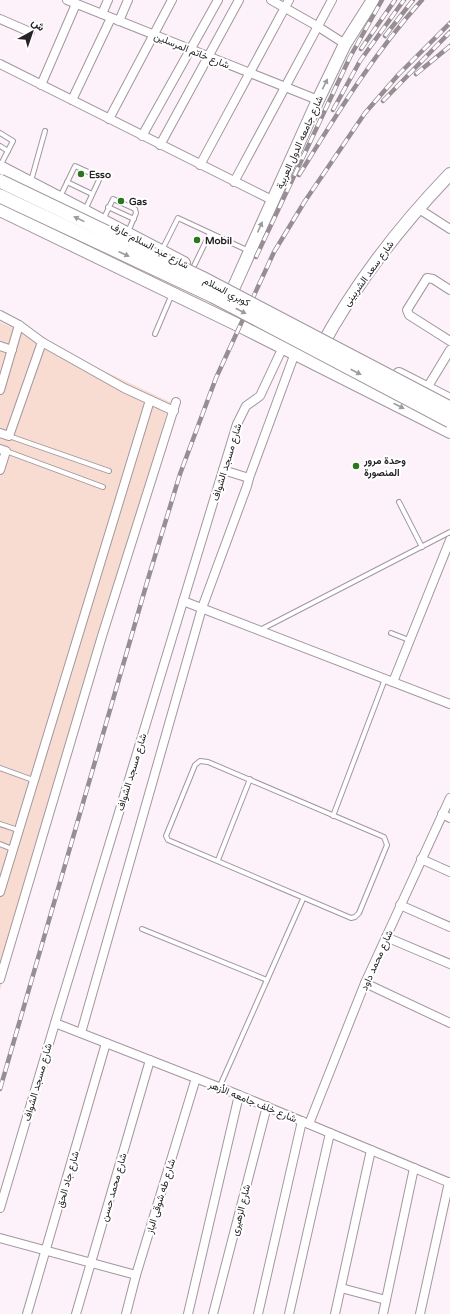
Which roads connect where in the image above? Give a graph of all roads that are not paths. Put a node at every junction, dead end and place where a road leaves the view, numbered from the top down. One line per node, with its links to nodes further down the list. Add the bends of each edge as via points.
1 (67, 0): 11 (street, شارع خاتم المرسلين)
2 (108, 0): 13 (street)
3 (128, 0): 15 (street)
4 (172, 0): 18 (street)
5 (218, 0): 20 (street)
6 (239, 0): 21 (street)
7 (271, 0): 12 (street)
8 (290, 0): 12 (street)
9 (332, 0): 16 (street)
10 (373, 0): 19 (main road, شارع جامعه الدول العربية)
11 (76, 4): 13 (street, شارع خاتم المرسلين); 24 (street)
12 (285, 8): 16 (street); 23 (street)
13 (102, 14): 15 (street, شارع خاتم المرسلين)
14 (0, 19): 17 (street)
15 (115, 19): 18 (street, شارع خاتم المرسلين); 26 (street)
16 (317, 26): 19 (street); 25 (street)
17 (30, 32)
18 (154, 34): 20 (street, شارع خاتم المرسلين); 28 (street)
19 (345, 44): 27 (main road, شارع جامعه الدول العربية, one-way to 19)
20 (190, 49): 21 (street, شارع خاتم المرسلين); 31 (street)
21 (208, 56): 23 (street, شارع خاتم المرسلين); 32 (street)
22 (0, 64): 24 (street)
23 (251, 73): 25 (street, شارع خاتم المرسلين); 35 (street)
24 (41, 85): 26 (street)
25 (286, 87): 27 (street, شارع خاتم المرسلين); 41 (street)
26 (72, 100): 28 (street)
27 (318, 100): 45 (main road, شارع جامعه الدول العربية)
28 (109, 119): 31 (street)
29 (45, 131): 39 (lane)
30 (0, 132): 34 (lane, via 12,139)
31 (142, 136): 32 (street)
32 (160, 145): 35 (street)
33 (0, 146): 34 (lane)
34 (8, 151): 36 (lane)
35 (200, 165): 41 (street)
36 (0, 167): 39 (main road, شارع عبد السلام عارف)
37 (450, 175): 47 (main road, شارع سعد الشربينى)
38 (0, 181): 81 (main road, كوبري السلام, one-way to 38, bridge, via 202,278)
39 (30, 182): 44 (main road, شارع عبد السلام عارف)
40 (67, 182): 42 (lane); 42 (lane, via 75,166 90,173 99,179); 44 (lane)
41 (234, 182): 45 (street)
42 (92, 194): 49 (lane)
43 (0, 196): 83 (main road, كوبري السلام, one-way to 83, bridge, via 212,296)
44 (60, 198): 49 (main road, شارع عبد السلام عارف)
45 (272, 200): 56 (main road, شارع جامعه الدول العربية, one-way to 45)
46 (108, 207): 50 (lane); 50 (lane, via 115,199 136,210); 51 (lane)
47 (419, 209): 52 (street); 67 (main road, شارع سعد الشربينى, via 379,254)
48 (0, 210): 57 (main road)
49 (85, 211): 51 (main road, شارع عبد السلام عارف)
50 (134, 219): 53 (lane)
51 (105, 220): 53 (main road, شارع عبد السلام عارف); 57 (main road)
52 (450, 229)
53 (128, 233): 55 (main road, شارع عبد السلام عارف)
54 (210, 233): 55 (lane, via 178,218); 56 (lane); 58 (lane)
55 (162, 251): 58 (main road, شارع عبد السلام عارف)
56 (249, 252): 60 (main road, شارع جامعه الدول العربية)
57 (95, 254): 62 (main road)
58 (193, 268): 59 (main road, شارع عبد السلام عارف)
59 (208, 276): 60 (main road, شارع عبد السلام عارف); 63 (main road)
60 (233, 289): 67 (main road, شارع عبد السلام عارف)
61 (450, 290): 68 (street, via 433,279 426,280 408,307 407,313)
62 (173, 292): 63 (main road); 66 (lane)
63 (195, 303): 71 (main road)
64 (0, 315): 65 (street)
65 (19, 325): 69 (street); 72 (street)
66 (155, 334)
67 (326, 337): 75 (main road, شارع سعد الشربينى); 76 (main road, شارع عبد السلام عارف)
68 (450, 341)
69 (42, 342): 78 (street); 86 (street)
70 (0, 346): 72 (street)
71 (283, 347): 74 (main road); 89 (street, شارع مسجد الشواف, via 260,396 246,406 241,415)
72 (12, 350): 77 (street)
73 (450, 350): 76 (street)
74 (295, 353): 75 (main road); 91 (street)
75 (313, 362): 84 (main road, one-way to 84)
76 (427, 388): 79 (main road, شارع عبد السلام عارف)
77 (0, 390)
78 (150, 400): 82 (street); 106 (street)
79 (450, 400)
80 (176, 402): 82 (street)
81 (450, 408)
82 (174, 411): 124 (street, via 102,636)
83 (450, 421)
84 (450, 432)
85 (0, 434): 86 (street)
86 (9, 436): 90 (lane)
87 (3, 450): 88 (street); 92 (lane)
88 (0, 470)
89 (223, 470): 91 (street); 97 (street, شارع مسجد الشواف)
90 (109, 471)
91 (249, 478): 98 (street)
92 (103, 486)
93 (399, 502): 96 (lane)
94 (450, 532): 96 (lane)
95 (450, 542): 101 (street)
96 (422, 547): 99 (lane)
97 (183, 601): 98 (street); 127 (street, شارع مسجد الشواف)
98 (202, 608): 99 (street); 129 (street)
99 (259, 630): 102 (street)
100 (390, 633): 101 (lane)
101 (410, 640): 102 (street)
102 (389, 680): 103 (street); 108 (lane)
103 (450, 704)
104 (0, 768): 106 (lane)
105 (250, 779): 108 (lane); 115 (lane); 115 (lane, via 200,761 195,765 166,836 168,840)
106 (33, 780): 111 (street)
107 (450, 798): 109 (street, شارع محمد داود)
108 (333, 816): 118 (lane, via 384,837 387,845 359,913 355,917 351,918)
109 (446, 816): 114 (street, شارع محمد داود)
110 (0, 824): 111 (lane)
111 (18, 830): 113 (street)
112 (0, 844): 113 (lane)
113 (12, 849): 117 (street)
114 (421, 859): 116 (street); 119 (street, شارع محمد داود)
115 (218, 860): 118 (lane)
116 (450, 872)
117 (0, 892)
118 (303, 899): 125 (lane)
119 (400, 905): 120 (street); 122 (street, شارع محمد داود)
120 (450, 928)
121 (142, 929): 125 (lane)
122 (386, 937): 123 (street); 126 (street, شارع محمد داود)
123 (450, 964)
124 (0, 979)
125 (267, 980): 133 (lane)
126 (365, 983): 128 (street); 136 (street, شارع محمد داود)
127 (54, 1023): 129 (street, شارع خلف جامعه الأزهر); 141 (street, شارع مسجد الشواف)
128 (450, 1023)
129 (81, 1033): 130 (street, شارع خلف جامعه الأزهر)
130 (106, 1043): 131 (street, شارع خلف جامعه الأزهر); 143 (street, شارع جاد الحق)
131 (150, 1060): 132 (street, شارع خلف جامعه الأزهر); 144 (street, شارع محمد حسن)
132 (196, 1078): 133 (street, شارع خلف جامعه الأزهر); 145 (street, شارع طه شوقى الباز)
133 (219, 1088): 134 (street, شارع خلف جامعه الأزهر)
134 (239, 1095): 135 (street, شارع خلف جامعه الأزهر); 151 (street)
135 (267, 1106): 136 (street, شارع خلف جامعه الأزهر); 152 (street, شارع الزهيرى)
136 (305, 1122): 137 (street, شارع خلف جامعه الأزهر); 153 (street, شارع محمد داود)
137 (330, 1133): 138 (street, شارع خلف جامعه الأزهر); 154 (street)
138 (371, 1150): 139 (street, شارع خلف جامعه الأزهر); 146 (street)
139 (414, 1168): 140 (street, شارع خلف جامعه الأزهر); 147 (street)
140 (450, 1183): 157 (street)
141 (0, 1208)
142 (0, 1238): 143 (street)
143 (46, 1251): 144 (street); 148 (street, شارع جاد الحق)
144 (91, 1263): 145 (street); 149 (street, شارع محمد حسن)
145 (136, 1275): 150 (street, شارع طه شوقى الباز)
146 (340, 1288): 147 (street); 155 (street)
147 (386, 1300): 156 (street)
148 (27, 1314)
149 (76, 1314)
150 (126, 1314)
151 (188, 1314)
152 (214, 1314)
153 (258, 1314)
154 (289, 1314)
155 (335, 1314)
156 (383, 1314)
157 (420, 1314)

